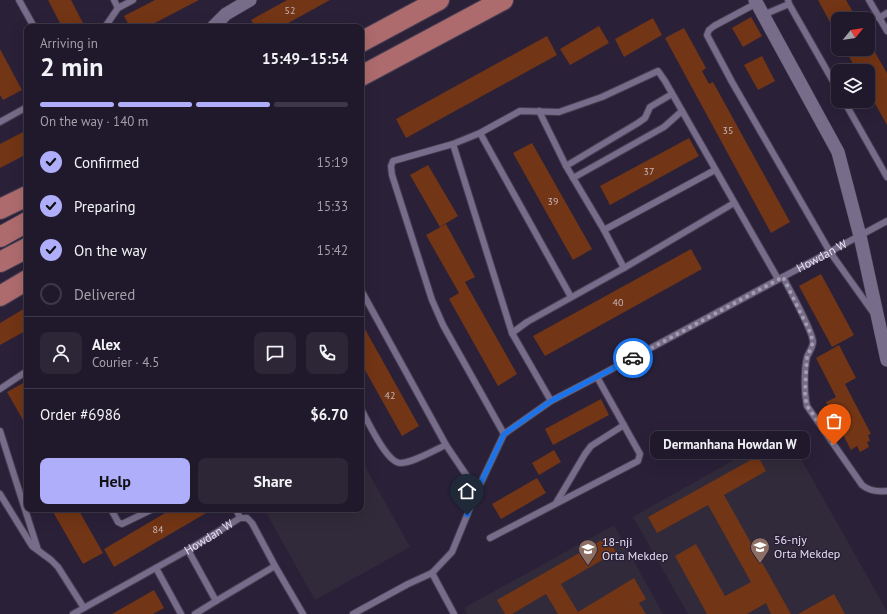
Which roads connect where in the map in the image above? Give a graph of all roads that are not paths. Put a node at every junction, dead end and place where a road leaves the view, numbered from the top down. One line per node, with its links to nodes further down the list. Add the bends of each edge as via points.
1 (19, 0): 14 (lane)
2 (114, 0): 10 (lane)
3 (133, 0): 10 (lane)
4 (250, 0): 16 (street, via 226,14)
5 (439, 0): 18 (main road)
6 (503, 0): 19 (main road)
7 (869, 0): 13 (lane)
8 (756, 2): 12 (street, Howdan W); 42 (lane, via 714,26 707,34)
9 (789, 2): 12 (lane); 20 (lane)
10 (118, 8): 15 (lane)
11 (887, 13): 13 (lane)
12 (763, 15): 39 (street, Howdan W, via 838,152)
13 (879, 18): 17 (lane)
14 (32, 24)
15 (107, 24)
16 (216, 24)
17 (887, 31)
18 (364, 40)
19 (364, 74)
20 (831, 77)
21 (672, 94): 24 (lane, via 658,71 602,98 559,112); 25 (lane); 29 (lane, via 650,107 645,118 638,123)
22 (848, 108): 31 (lane)
23 (24, 109): 26 (lane)
24 (539, 111): 27 (lane, via 520,111); 29 (lane)
25 (682, 112): 30 (lane); 32 (lane, via 664,127)
26 (0, 122)
27 (480, 133): 28 (lane); 49 (lane)
28 (453, 144): 51 (lane); 60 (lane, via 393,161 392,175 440,319)
29 (566, 166): 32 (lane)
30 (715, 170): 34 (lane); 38 (lane)
31 (887, 177)
32 (573, 178): 38 (lane)
33 (24, 197): 35 (main road)
34 (734, 203): 44 (lane); 45 (lane)
35 (0, 209)
36 (887, 221): 39 (lane, Howdan W)
37 (24, 224): 40 (main road)
38 (604, 230): 44 (lane)
39 (860, 236): 42 (lane, Howdan W); 50 (street, Howdan W)
40 (0, 237)
41 (24, 250): 43 (main road)
42 (830, 252): 45 (lane, Howdan W); 50 (lane)
43 (0, 262)
44 (624, 268): 49 (lane)
45 (781, 278): 54 (lane, Howdan W); 63 (lane, via 813,342 806,364 807,406 862,485 868,489)
46 (24, 282): 48 (main road)
47 (364, 295): 61 (lane)
48 (0, 296)
49 (571, 297): 51 (lane)
50 (879, 320): 52 (street, Howdan W)
51 (512, 333): 56 (lane)
52 (887, 360)
53 (24, 373): 55 (lane)
54 (597, 377): 56 (lane, Howdan W); 58 (lane)
55 (0, 389)
56 (551, 401): 60 (lane, Howdan W)
57 (364, 414): 61 (lane, via 384,451 392,460 400,463)
58 (624, 425): 65 (lane, via 591,446); 65 (lane, via 640,454 638,461)
59 (0, 431): 66 (lane)
60 (504, 434): 62 (lane, Howdan W)
61 (446, 445): 62 (lane)
62 (477, 491): 77 (lane, Howdan W, via 452,552)
63 (887, 491)
64 (0, 494): 73 (lane, via 32,546)
65 (556, 504): 72 (lane)
66 (24, 506)
67 (26, 512): 73 (lane)
68 (113, 512): 69 (lane, via 122,524)
69 (147, 512)
70 (237, 512): 71 (lane)
71 (240, 518): 74 (lane, Howdan W); 75 (lane, Howdan W, via 247,518 252,523)
72 (490, 538)
73 (38, 550): 79 (lane, via 58,568)
74 (188, 550): 76 (lane, Howdan W); 78 (lane)
75 (275, 566): 78 (lane); 83 (lane, Howdan W)
76 (156, 568): 79 (lane, Howdan W); 81 (lane)
77 (432, 573): 84 (lane, Howdan W); 85 (lane)
78 (216, 601): 82 (lane)
79 (84, 608): 80 (lane, Howdan W)
80 (73, 614)
81 (181, 614)
82 (195, 614)
83 (303, 614)
84 (353, 614)
85 (454, 614)

